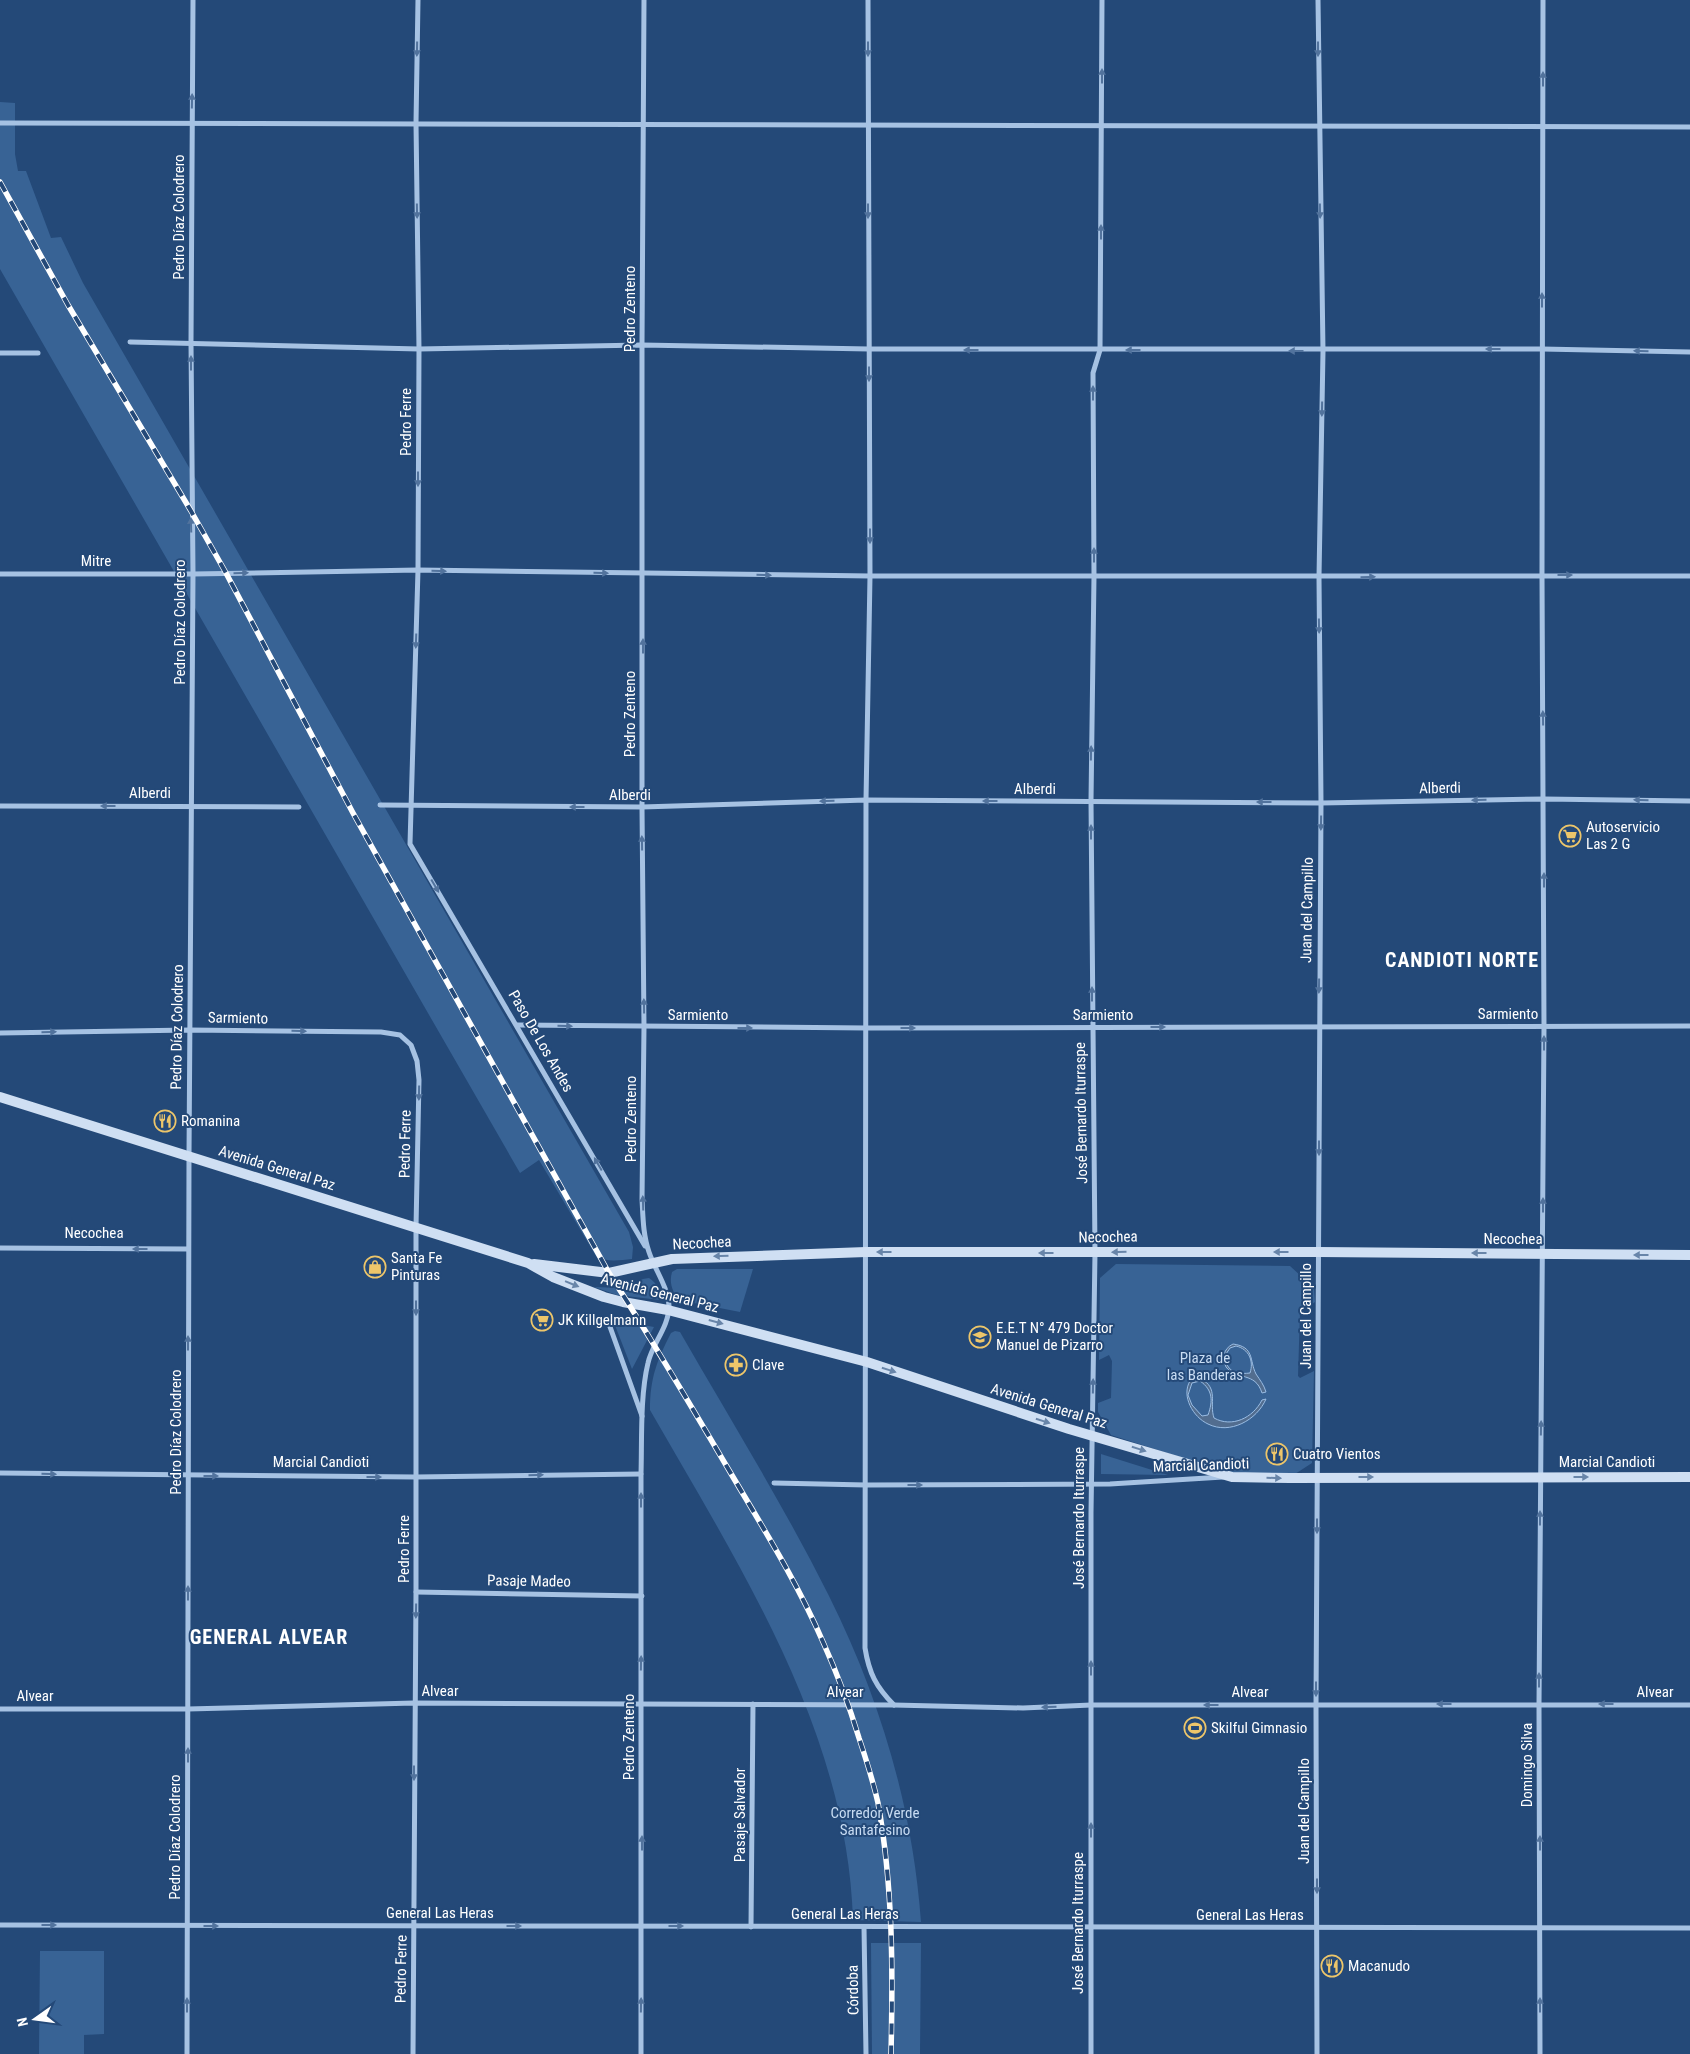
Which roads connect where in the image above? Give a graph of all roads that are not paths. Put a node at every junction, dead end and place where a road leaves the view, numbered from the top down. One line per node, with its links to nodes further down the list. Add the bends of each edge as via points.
1 (193, 0): 10 (street, Pedro Díaz Colodrero, one-way to 1)
2 (418, 0): 8 (street, Pedro Ferre, one-way to 8)
3 (644, 0): 12 (street, Pedro Zenteno)
4 (868, 0): 11 (street, one-way to 11)
5 (1102, 0): 13 (street, one-way to 5)
6 (1318, 0): 14 (street, Juan del Campillo, one-way to 14)
7 (1543, 0): 15 (street, Domingo Silva, one-way to 7)
8 (416, 122): 10 (street); 12 (street); 20 (street, Pedro Ferre, one-way to 20)
9 (0, 123): 10 (street)
10 (192, 124): 18 (street, Pedro Díaz Colodrero)
11 (868, 124): 12 (street); 13 (street); 21 (street, one-way to 21)
12 (643, 125): 19 (street, Pedro Zenteno)
13 (1102, 125): 14 (street); 23 (street, José Bernardo Iturraspe, one-way to 13)
14 (1319, 127): 15 (street); 24 (street, Juan del Campillo, one-way to 24)
15 (1543, 127): 16 (street); 22 (street, Domingo Silva, one-way to 15)
16 (1690, 127)
17 (130, 342): 18 (street)
18 (191, 342): 20 (street); 30 (street, Pedro Díaz Colodrero, one-way to 18)
19 (642, 345): 20 (street); 21 (street); 31 (street, Pedro Zenteno)
20 (419, 349): 28 (street, Pedro Ferre, one-way to 28)
21 (869, 349): 23 (street, one-way to 21); 33 (street, one-way to 33)
22 (1542, 349): 24 (street, one-way to 24); 25 (street, one-way to 22); 32 (street, Domingo Silva)
23 (1100, 350): 24 (street, one-way to 23); 34 (street, José Bernardo Iturraspe, one-way to 23, via 1093,373)
24 (1323, 351): 36 (street, Juan del Campillo, one-way to 36)
25 (1690, 352)
26 (0, 353): 27 (street)
27 (38, 353)
28 (418, 570): 30 (street, Mitre, one-way to 28); 31 (street, Mitre, one-way to 31); 45 (street, Pedro Ferre, one-way to 45)
29 (0, 574): 30 (street, Mitre)
30 (193, 574): 44 (street, Pedro Díaz Colodrero)
31 (643, 574): 33 (street, Mitre, one-way to 33); 47 (street, Pedro Zenteno, one-way to 31)
32 (1542, 575): 35 (street, Mitre, one-way to 35); 36 (street, Mitre, one-way to 32); 37 (street, Domingo Silva, one-way to 32)
33 (870, 576): 34 (street, Mitre); 38 (street)
34 (1094, 576): 36 (street, Mitre); 40 (street, José Bernardo Iturraspe, one-way to 34)
35 (1690, 576)
36 (1319, 577): 41 (street, Juan del Campillo, one-way to 41)
37 (1544, 799): 39 (street, Alberdi, one-way to 37); 41 (street, Alberdi, one-way to 41); 54 (street, Domingo Silva, one-way to 37)
38 (866, 800): 40 (street, Alberdi, one-way to 38); 47 (street, Alberdi, one-way to 47); 55 (street)
39 (1690, 801)
40 (1091, 802): 41 (street, Alberdi, one-way to 40); 53 (street, José Bernardo Iturraspe, one-way to 40)
41 (1321, 802): 50 (street, Juan del Campillo, one-way to 50)
42 (380, 805): 45 (street, Alberdi)
43 (0, 806): 44 (street, Alberdi, one-way to 43)
44 (192, 806): 46 (street, Alberdi); 56 (street, Pedro Díaz Colodrero)
45 (411, 806): 47 (street, Alberdi, one-way to 45); 48 (street, Pedro Ferre)
46 (299, 807)
47 (642, 808): 52 (street, Pedro Zenteno, one-way to 47)
48 (410, 844): 49 (street, Paso De Los Andes, one-way to 49)
49 (517, 1025): 52 (street, Sarmiento, one-way to 52); 64 (street, Paso De Los Andes, one-way to 49)
50 (1319, 1026): 53 (street, Sarmiento, one-way to 50); 54 (street, Sarmiento); 66 (street, Juan del Campillo, one-way to 66)
51 (1690, 1026): 54 (street, Sarmiento)
52 (644, 1027): 55 (street, Sarmiento, one-way to 55); 64 (street, Pedro Zenteno, one-way to 52, via 642,1199)
53 (1092, 1027): 55 (street, Sarmiento, one-way to 53); 67 (street, José Bernardo Iturraspe)
54 (1544, 1027): 68 (street, Domingo Silva, one-way to 54)
55 (867, 1028): 65 (street)
56 (190, 1030): 57 (street, Sarmiento, one-way to 56); 58 (street, Sarmiento, one-way to 58, via 381,1032 400,1035); 60 (street, Pedro Díaz Colodrero)
57 (0, 1033)
58 (412, 1046): 61 (street, Pedro Ferre, one-way to 61, via 419,1080)
59 (0, 1097): 60 (main road, Avenida General Paz)
60 (188, 1156): 61 (main road, Avenida General Paz); 63 (street, Pedro Díaz Colodrero)
61 (416, 1227): 71 (main road, Avenida General Paz); 81 (street, Pedro Ferre, one-way to 81)
62 (0, 1248): 63 (street, Necochea, one-way to 62)
63 (188, 1249): 79 (street, Pedro Díaz Colodrero, one-way to 63)
64 (648, 1252): 70 (street, Pedro Zenteno)
65 (866, 1252): 67 (main road, Necochea, one-way to 65); 70 (main road, Necochea, one-way to 70, via 698,1257); 74 (street)
66 (1319, 1252): 67 (main road, Necochea, one-way to 67); 68 (main road, Necochea, one-way to 66); 84 (street, Juan del Campillo)
67 (1095, 1253): 76 (street, José Bernardo Iturraspe, one-way to 67)
68 (1543, 1254): 69 (main road, Necochea, one-way to 68); 80 (street, Domingo Silva, one-way to 68)
69 (1690, 1255)
70 (653, 1262): 71 (main road, Necochea, via 609,1273); 72 (street, Pedro Zenteno, via 666,1290)
71 (528, 1263): 72 (main road, Avenida General Paz, one-way to 72, via 553,1277 604,1297)
72 (668, 1310): 74 (main road, Avenida General Paz, one-way to 74); 75 (street, Pedro Zenteno, via 647,1364)
73 (609, 1324): 75 (street, Pedro Zenteno)
74 (867, 1362): 76 (main road, Avenida General Paz, one-way to 76); 87 (street)
75 (643, 1419): 78 (street, Pedro Zenteno)
76 (1092, 1435): 82 (main road, Avenida General Paz, one-way to 82); 86 (street, José Bernardo Iturraspe)
77 (0, 1474): 79 (street, Marcial Candioti, one-way to 79)
78 (641, 1474): 81 (street, Marcial Candioti, one-way to 78); 89 (street, Pedro Zenteno, one-way to 78)
79 (188, 1476): 81 (street, Marcial Candioti, one-way to 81); 99 (street, Pedro Díaz Colodrero, one-way to 79)
80 (1541, 1476): 83 (main road, Marcial Candioti, one-way to 83); 84 (main road, Marcial Candioti, one-way to 80); 92 (street, Domingo Silva, one-way to 80)
81 (416, 1477): 88 (street, Pedro Ferre)
82 (1232, 1477): 84 (main road, Marcial Candioti, one-way to 84); 86 (street, Marcial Candioti)
83 (1690, 1477)
84 (1317, 1478): 96 (street, Juan del Campillo, one-way to 96)
85 (774, 1483): 87 (street, Marcial Candioti)
86 (1092, 1484): 87 (street, Marcial Candioti, one-way to 86); 95 (street, José Bernardo Iturraspe, one-way to 86)
87 (866, 1485): 94 (street, via 865,1648 880,1692)
88 (416, 1592): 89 (street, Pasaje Madeo); 90 (street, Pedro Ferre, one-way to 90)
89 (642, 1596): 93 (street, Pedro Zenteno, one-way to 89)
90 (414, 1703): 93 (street, Alvear); 99 (street, Alvear); 102 (street, Pedro Ferre, one-way to 102)
91 (753, 1704): 93 (street, Alvear); 94 (street, Alvear); 104 (street, Pasaje Salvador)
92 (1539, 1704): 96 (street, Alvear, one-way to 96); 97 (street, Alvear, one-way to 92); 108 (street, Domingo Silva, one-way to 92)
93 (641, 1705): 103 (street, Pedro Zenteno, one-way to 93)
94 (894, 1705): 95 (street, Alvear, one-way to 94, via 1023,1708)
95 (1091, 1705): 96 (street, Alvear, one-way to 95); 106 (street, José Bernardo Iturraspe, one-way to 95)
96 (1316, 1705): 107 (street, Juan del Campillo, one-way to 107)
97 (1690, 1705)
98 (0, 1709): 99 (street, Alvear)
99 (188, 1709): 101 (street, Pedro Díaz Colodrero, one-way to 99)
100 (0, 1925): 101 (street, General Las Heras, one-way to 101)
101 (187, 1926): 102 (street, General Las Heras, one-way to 102); 110 (street, Pedro Díaz Colodrero, one-way to 101)
102 (414, 1926): 103 (street, General Las Heras, one-way to 103); 111 (street, Pedro Ferre)
103 (642, 1926): 104 (street, General Las Heras, one-way to 104); 112 (street, Pedro Zenteno, one-way to 103)
104 (751, 1927): 105 (street, General Las Heras)
105 (864, 1927): 106 (street, General Las Heras); 113 (street, Córdoba)
106 (1091, 1927): 107 (street, General Las Heras); 114 (street, José Bernardo Iturraspe)
107 (1318, 1927): 108 (street, General Las Heras); 115 (street, Juan del Campillo)
108 (1540, 1928): 109 (street, General Las Heras); 116 (street, Domingo Silva, one-way to 108)
109 (1690, 1928)
110 (187, 2054)
111 (413, 2054)
112 (641, 2054)
113 (866, 2054)
114 (1091, 2054)
115 (1317, 2054)
116 (1540, 2054)

